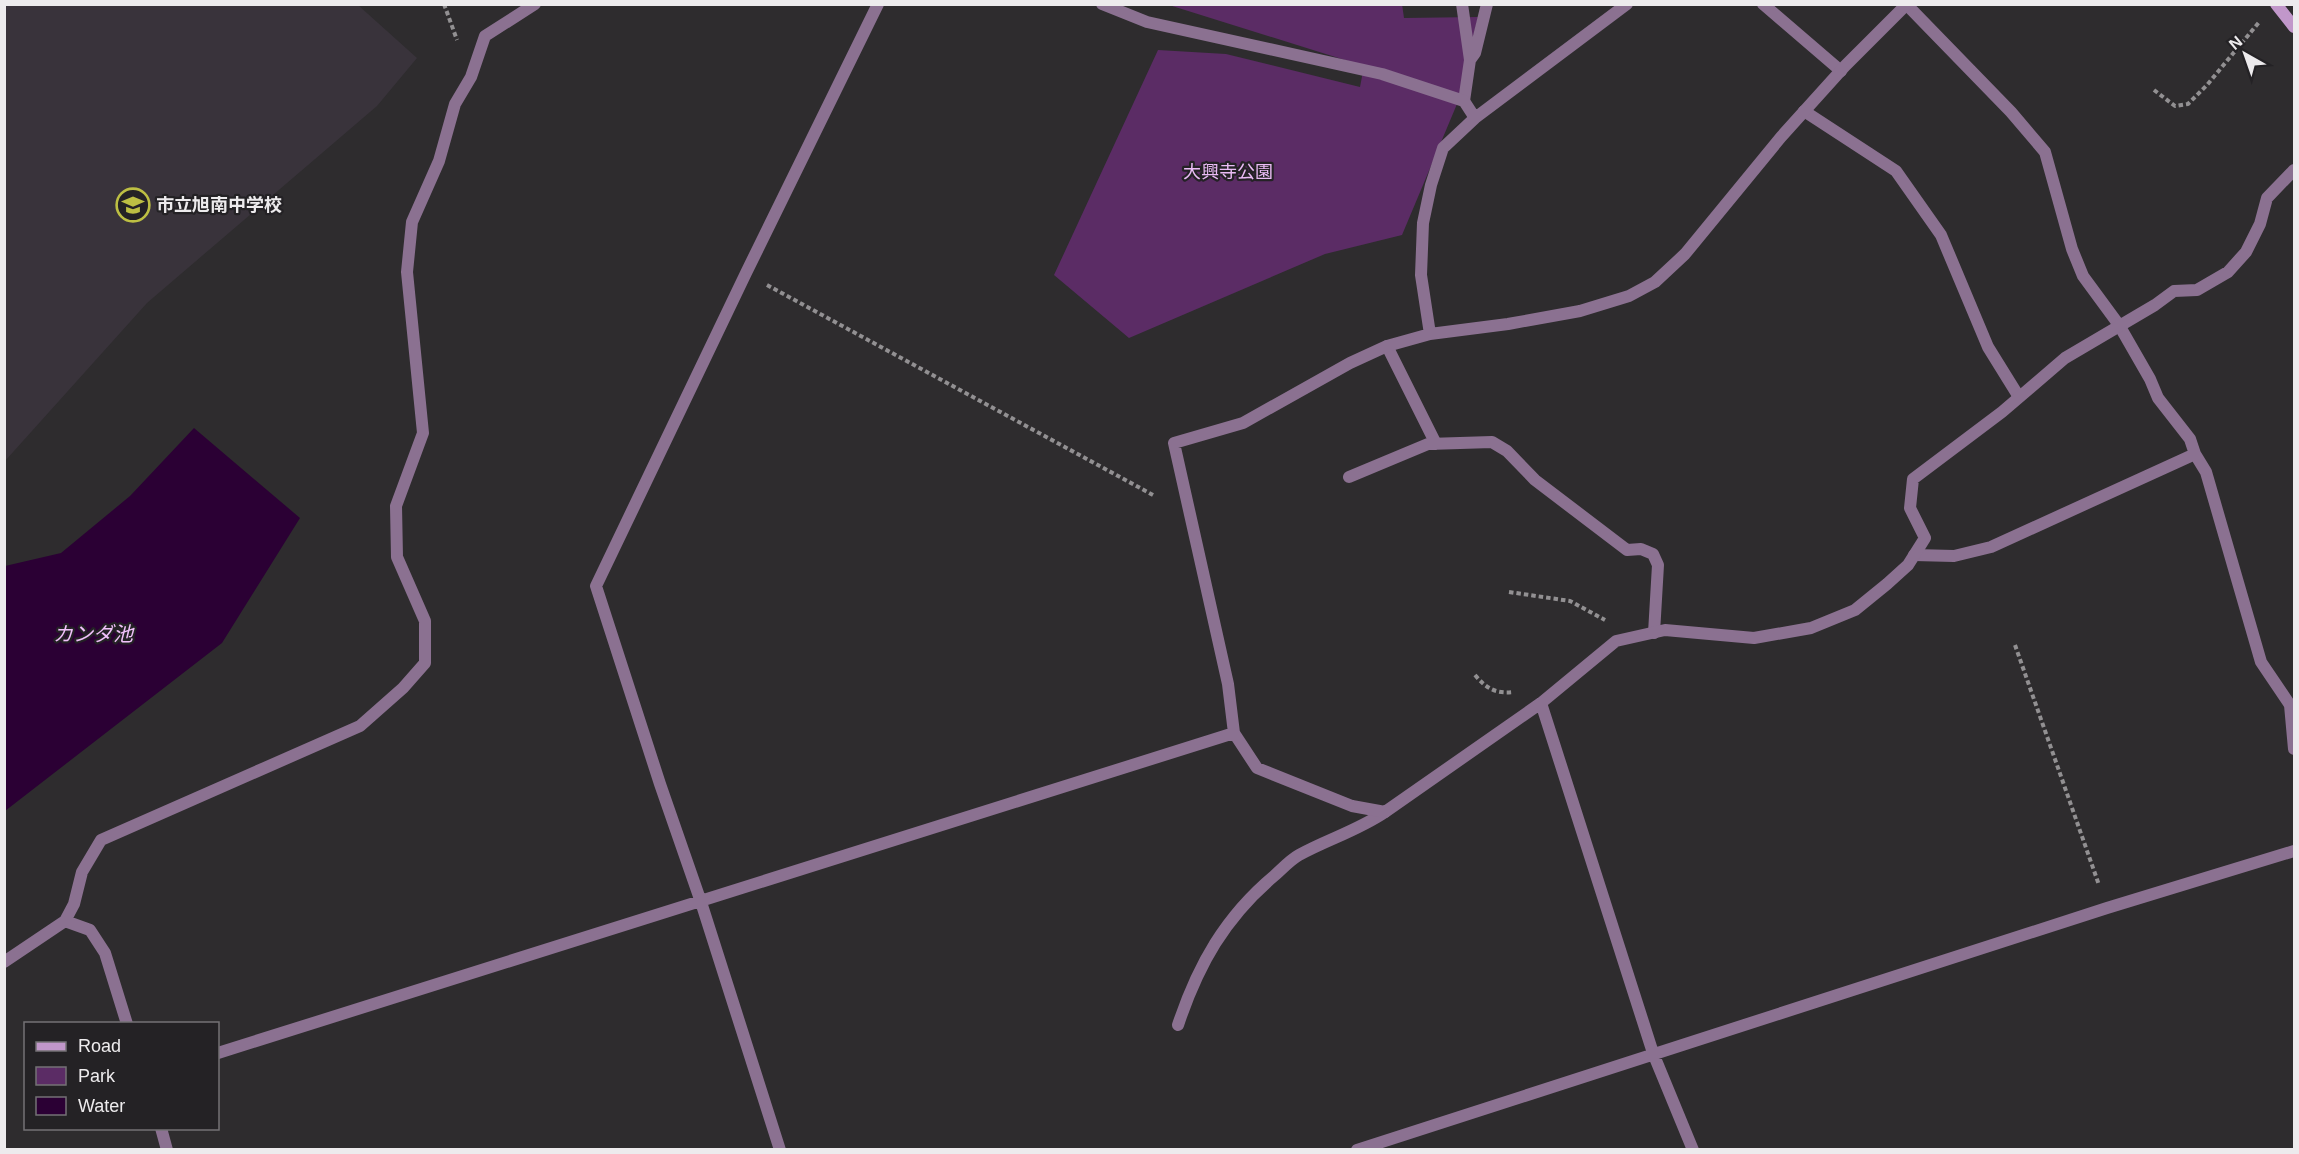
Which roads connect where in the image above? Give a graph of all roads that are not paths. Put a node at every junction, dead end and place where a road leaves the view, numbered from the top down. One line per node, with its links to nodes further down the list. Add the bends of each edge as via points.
1 (535, 4): 32 (street, via 485,36 471,77 455,104 439,161 412,222 407,272 423,434 396,506 397,557 425,621 425,663 360,726 101,840 82,872)
2 (878, 4): 31 (street, via 596,586)
3 (1101, 4): 13 (street, via 1147,22 1382,74)
4 (1462, 4): 11 (street)
5 (1487, 4): 11 (street)
6 (1628, 4): 15 (street)
7 (1763, 4): 12 (street)
8 (2276, 4): 10 (main road)
9 (1907, 5): 12 (street); 17 (street, via 2045,152 2082,276)
10 (2295, 27)
11 (1470, 60): 13 (street)
12 (1841, 71): 14 (street)
13 (1464, 100): 15 (street)
14 (1804, 111): 18 (street, via 1685,254 1654,282 1629,296 1580,311); 20 (street, via 1896,171 1941,235 1988,347)
15 (1475, 118): 18 (street, via 1443,148 1423,223 1421,275)
16 (2295, 170): 17 (street, via 2266,198 2251,243 2228,272 2197,290 2174,291)
17 (2119, 325): 20 (street, via 2065,358); 22 (street, via 2158,398 2190,439)
18 (1430, 334): 19 (street)
19 (1387, 346): 21 (street); 27 (street, via 1244,423 1174,443 1228,684)
20 (2019, 397): 24 (street, via 1913,479 1910,508 1925,538)
21 (1436, 444): 23 (street); 25 (street, via 1492,442 1507,451 1544,488 1627,550 1641,549 1653,554 1658,566)
22 (2195, 454): 24 (street, via 1991,547 1954,556); 28 (street, via 2206,472 2261,662 2290,705)
23 (1349, 477)
24 (1914, 555): 25 (street, via 1887,584 1855,609 1811,628 1754,638 1665,630)
25 (1654, 633): 26 (street, via 1616,641)
26 (1542, 704): 29 (street); 37 (street)
27 (1234, 733): 29 (street, via 1257,768 1352,806); 31 (street)
28 (2295, 749)
29 (1385, 812): 35 (street, via 1365,826 1298,856 1255,892 1217,938 1189,992)
30 (2295, 851): 37 (street)
31 (701, 902): 36 (street); 40 (street)
32 (65, 921): 33 (street); 34 (street, via 90,930 105,953)
33 (4, 962)
34 (127, 1022)
35 (1178, 1025)
36 (219, 1053)
37 (1653, 1053): 41 (street); 42 (street)
38 (162, 1130): 39 (street)
39 (167, 1149)
40 (780, 1149)
41 (1357, 1149)
42 (1693, 1149)

